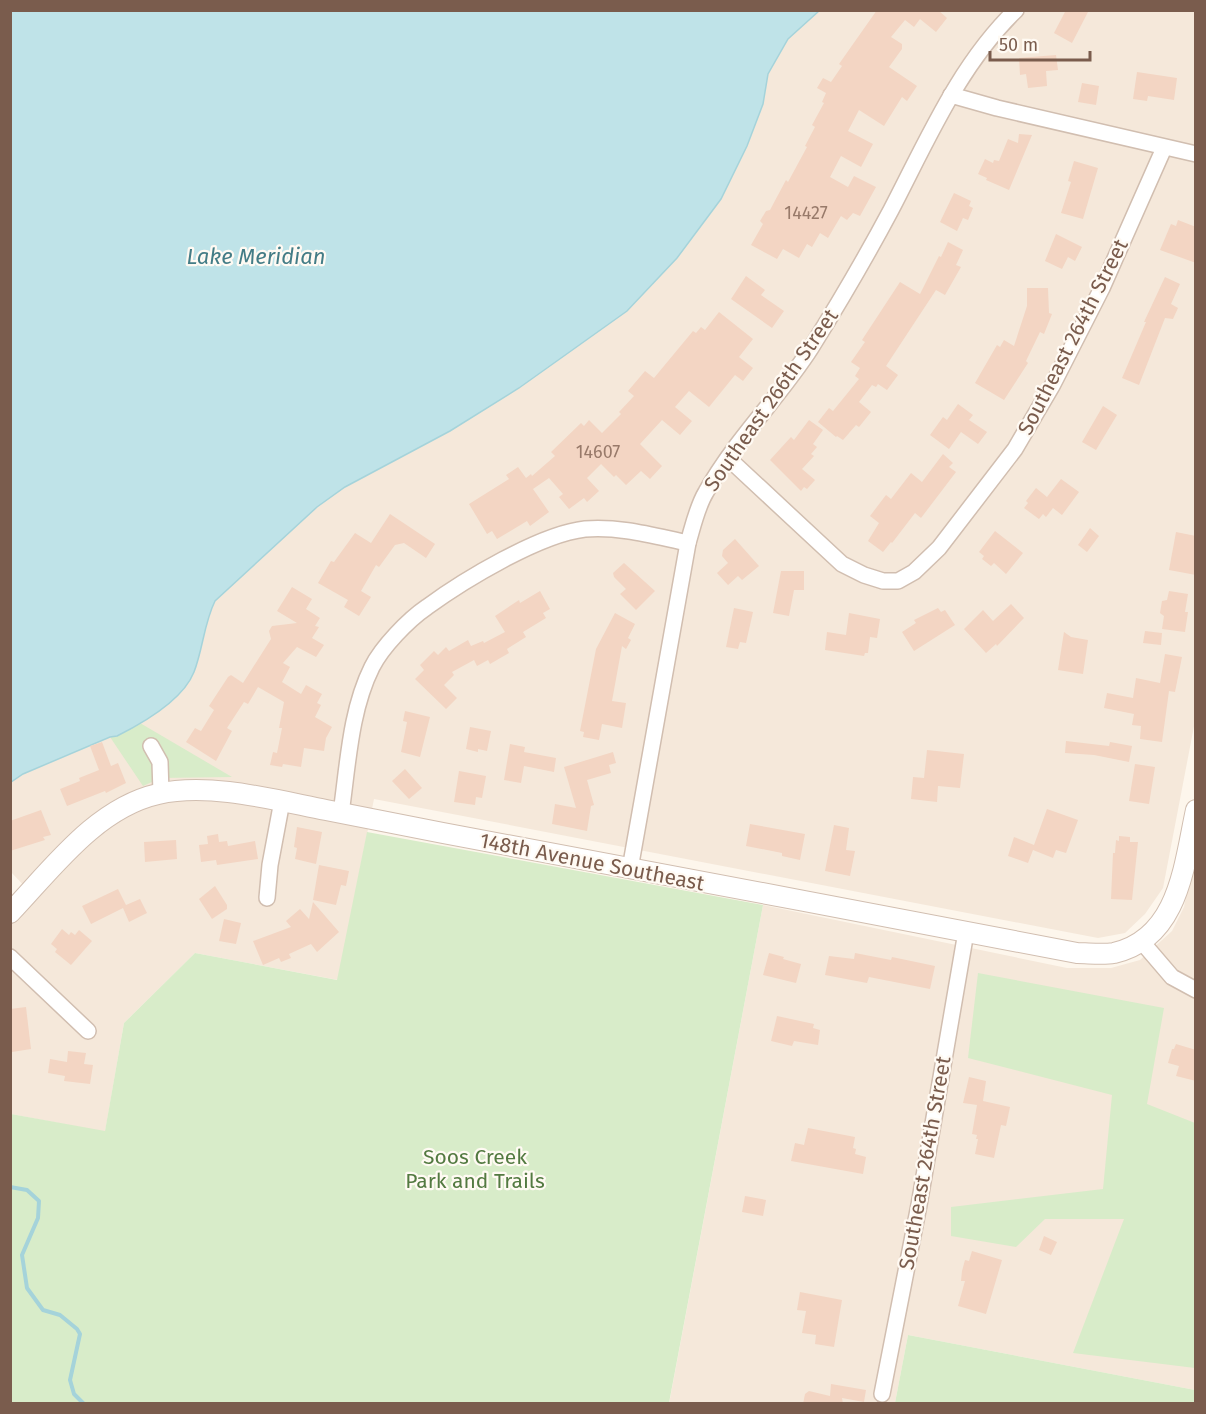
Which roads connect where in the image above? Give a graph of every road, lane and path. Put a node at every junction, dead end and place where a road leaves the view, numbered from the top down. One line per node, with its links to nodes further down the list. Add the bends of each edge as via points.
1 (1016, 10): 2 (street, Southeast 266th Street)
2 (951, 95): 3 (street); 5 (street, Southeast 266th Street, via 871,248 809,351)
3 (1164, 148): 4 (street); 5 (street, Southeast 264th Street, via 1102,288 1015,449 914,572 898,581 883,581 842,564)
4 (1196, 154)
5 (728, 458): 6 (street, Southeast 266th Street, via 705,493)
6 (688, 543): 11 (street, via 622,530 584,529 540,542 495,564 426,607 395,636 372,666 357,708); 12 (street, Southeast 266th Street)
7 (152, 746): 8 (street, via 160,762)
8 (161, 793): 9 (street, 148th Avenue Southeast, via 198,791); 14 (street, 148th Avenue Southeast, via 117,810 84,836)
9 (282, 801): 11 (street, 148th Avenue Southeast); 13 (street)
10 (1196, 810): 16 (street, via 1181,881 1153,934)
11 (341, 813): 12 (street, 148th Avenue Southeast)
12 (630, 869): 15 (street, 148th Avenue Southeast)
13 (267, 898)
14 (10, 913)
15 (966, 932): 16 (street, 148th Avenue Southeast, via 1077,953 1112,953); 20 (street, Southeast 264th Street)
16 (1142, 942): 18 (street, via 1172,978)
17 (10, 957): 19 (street)
18 (1196, 990)
19 (88, 1031)
20 (882, 1394)

